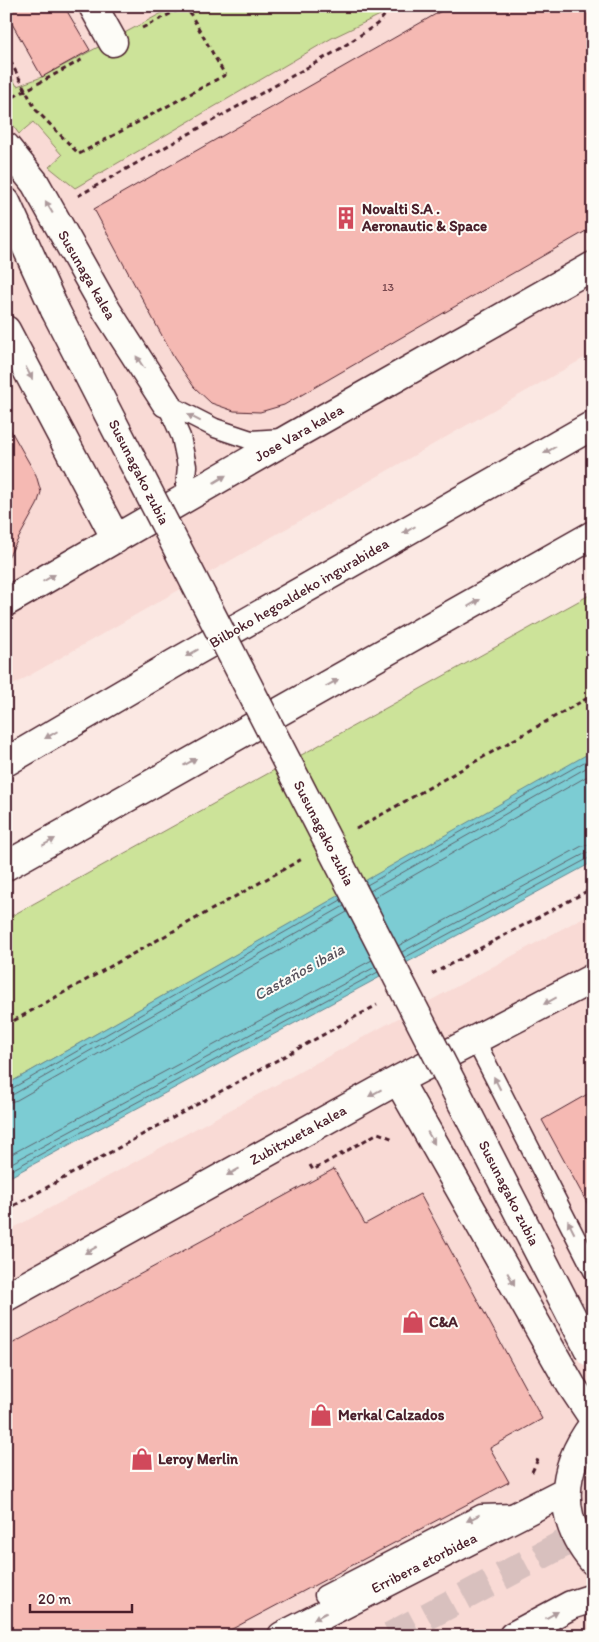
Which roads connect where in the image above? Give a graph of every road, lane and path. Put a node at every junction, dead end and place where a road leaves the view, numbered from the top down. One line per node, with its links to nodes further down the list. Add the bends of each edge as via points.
1 (93, 6): 4 (main road)
2 (186, 6): 6 (path, via 225,75 79,154 36,110)
3 (394, 6): 10 (path, via 377,24 335,52)
4 (113, 42)
5 (6, 53): 6 (path)
6 (25, 90): 7 (path)
7 (6, 101)
8 (6, 147): 10 (main road, Susunaga kalea, one-way to 8, via 35,183)
9 (6, 202): 13 (main road)
10 (50, 211): 15 (main road, Susunaga kalea, one-way to 10, via 107,311)
11 (6, 225): 13 (main road)
12 (593, 266): 17 (main road, Jose Vara kalea)
13 (55, 310): 35 (main road, Susunagako zubia, bridge)
14 (6, 330): 20 (main road, one-way to 20)
15 (166, 403): 17 (lane, one-way to 15, via 251,440 215,428); 18 (lane, via 181,437 186,466)
16 (593, 426): 22 (main road, Bilboko hegoaldeko ingurabidea, one-way to 22)
17 (291, 437): 18 (main road, Jose Vara kalea, one-way to 17)
18 (184, 500): 20 (main road, Jose Vara kalea)
19 (593, 535): 23 (main road, one-way to 19)
20 (116, 539): 21 (main road, Jose Vara kalea, one-way to 20)
21 (6, 602)
22 (6, 762)
23 (6, 866)
24 (593, 888): 26 (path)
25 (593, 978): 28 (main road, Zubitxueta kalea, one-way to 28)
26 (424, 979)
27 (380, 1003): 32 (path)
28 (475, 1040): 29 (main road, Zubitxueta kalea); 33 (lane, one-way to 28)
29 (398, 1080): 34 (main road, Zubitxueta kalea, one-way to 34); 36 (main road, one-way to 36, via 571,1385)
30 (378, 1133): 31 (path)
31 (402, 1142)
32 (6, 1210)
33 (593, 1271)
34 (6, 1297)
35 (591, 1354)
36 (593, 1418)
37 (593, 1425): 40 (main road, via 580,1443 570,1466)
38 (540, 1455): 39 (path)
39 (532, 1472)
40 (566, 1491): 41 (main road, Erribera etorbidea); 42 (main road, via 570,1521 582,1549)
41 (521, 1513): 43 (lane, one-way to 43, via 482,1514); 45 (main road, Erribera etorbidea, one-way to 45)
42 (593, 1561)
43 (324, 1595)
44 (593, 1598): 47 (main road, one-way to 44, via 571,1605)
45 (269, 1631): 46 (path)
46 (240, 1636)
47 (513, 1636)

